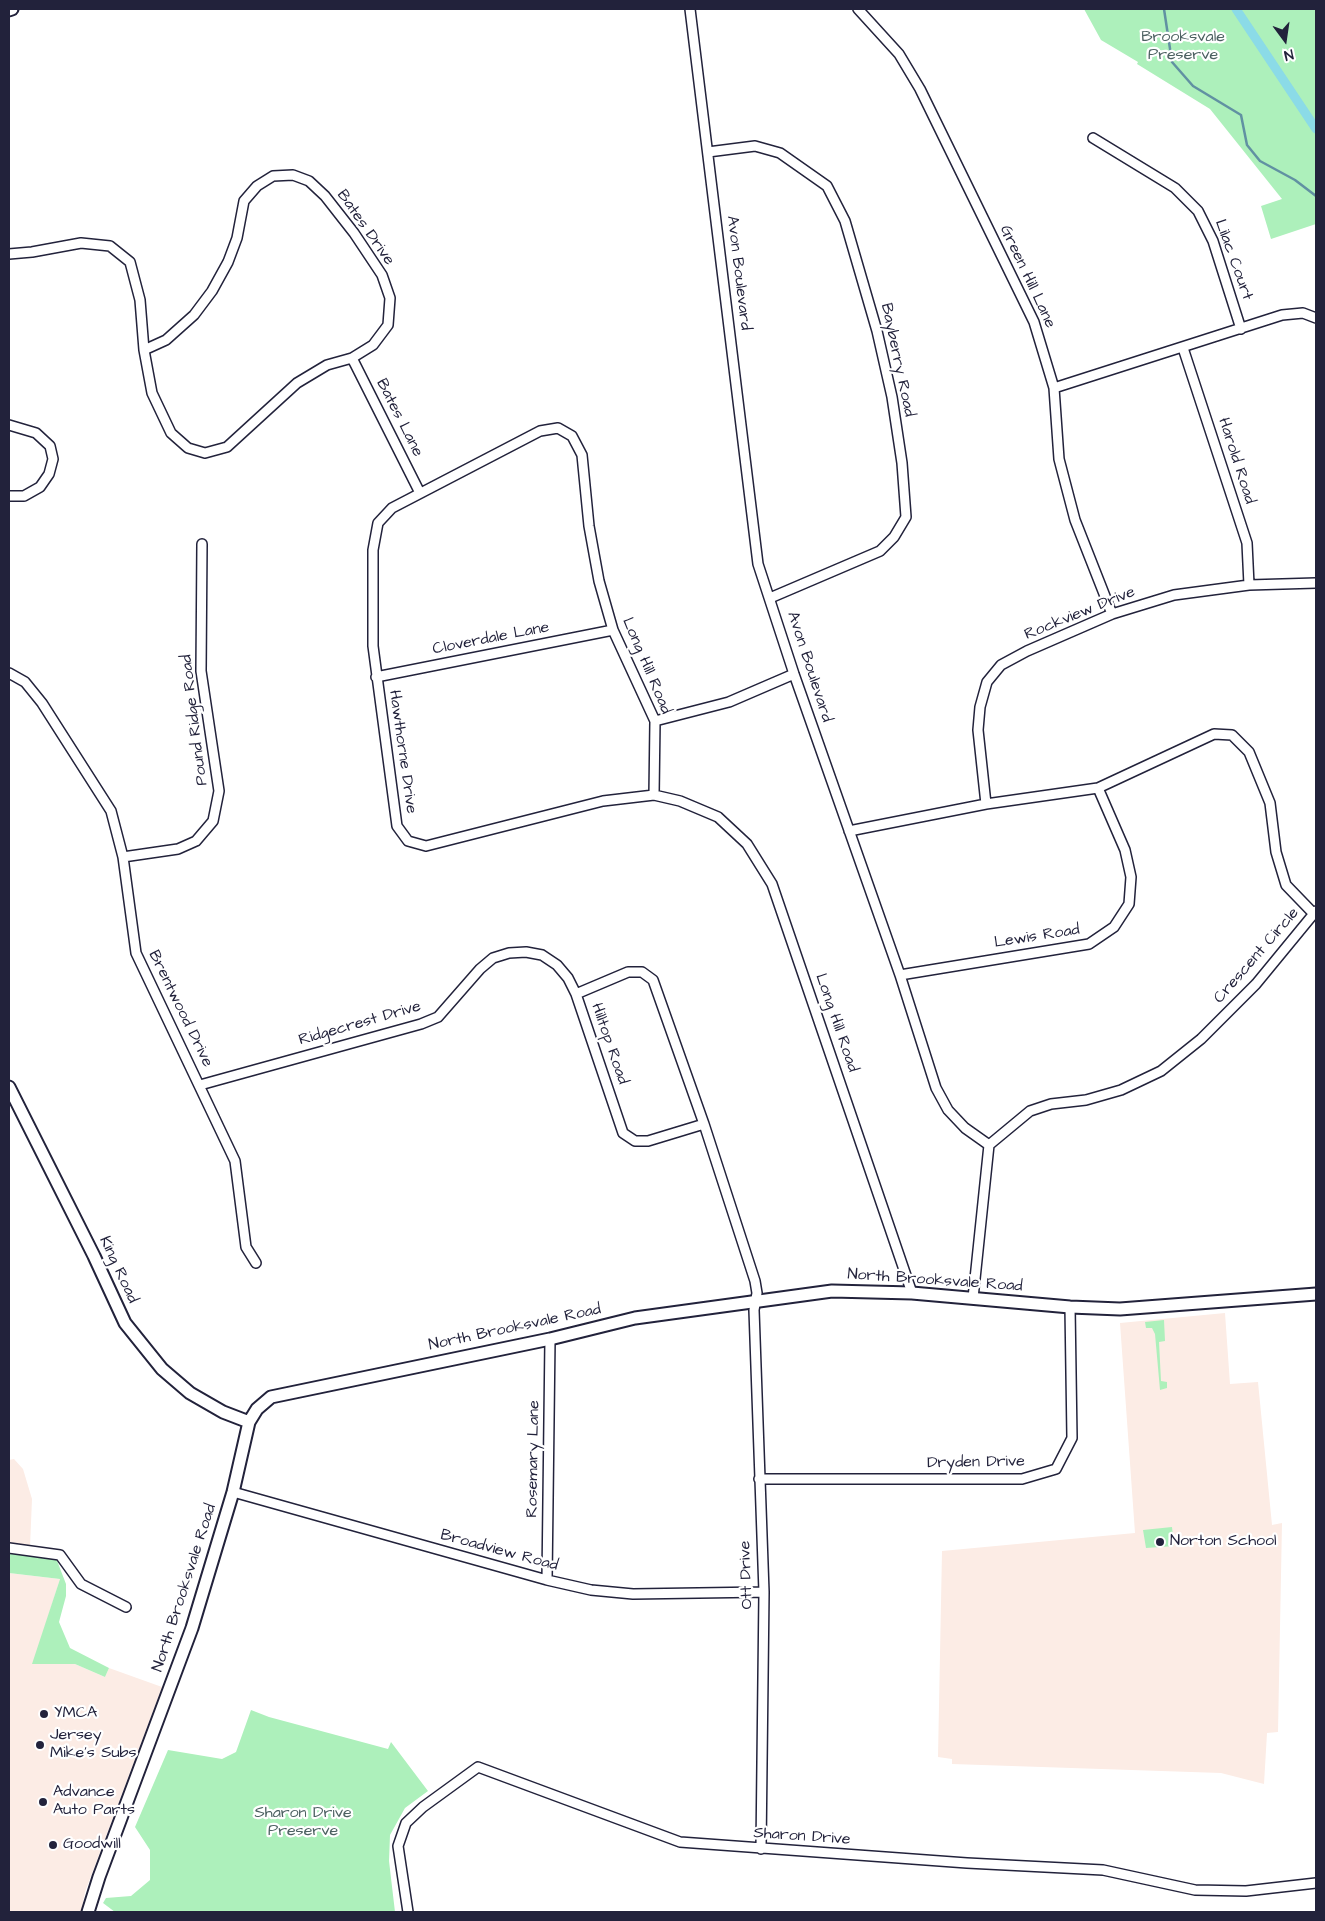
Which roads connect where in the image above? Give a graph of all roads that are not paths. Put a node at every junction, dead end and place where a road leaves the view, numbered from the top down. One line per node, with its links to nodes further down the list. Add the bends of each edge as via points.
1 (690, 9): 4 (street, Avon Boulevard)
2 (858, 9): 11 (street, Green Hill Lane, via 898,54 920,90 1034,322)
3 (1093, 138): 7 (street, Lilac Court, via 1175,188 1198,212 1213,241)
4 (708, 152): 18 (street, Avon Boulevard, via 758,564); 18 (street, Bayberry Road, via 755,146 780,153 827,186 845,221 877,331 899,444 906,517 894,537 880,551)
5 (9, 254): 9 (street, Bates Drive, via 81,243 110,246 130,262 140,300)
6 (1316, 318): 7 (street, via 1303,313 1282,315)
7 (1241, 329): 8 (street)
8 (1182, 348): 11 (street); 17 (street, Harold Road, via 1247,543)
9 (144, 350): 10 (street, Bates Drive, via 152,393 171,433 188,448 205,452 227,447 296,383 327,365); 10 (street, Bates Drive, via 166,340 180,328 212,291 237,238 244,202 256,186 273,176 293,174 309,181 325,196 354,233 382,275 390,298 388,325 373,345)
10 (352, 358): 13 (street, Bates Lane)
11 (1054, 388): 19 (street, Green Hill Lane, via 1059,459 1075,520)
12 (9, 424): 14 (street, via 36,433 50,446 53,459 49,474 40,487 24,496)
13 (420, 493): 20 (street, Long Hill Road, via 540,431 558,428 572,436 582,455 589,526); 23 (street, Hawthorne Drive, via 392,508 378,523 373,550)
14 (9, 496)
15 (202, 544): 29 (street, Pound Ridge Road, via 202,671 219,791 213,821 196,841 178,849)
16 (1316, 583): 17 (street, Rockview Drive)
17 (1249, 585): 19 (street, Rockview Drive, via 1174,595)
18 (770, 598): 22 (street, Avon Boulevard)
19 (1112, 614): 27 (street, Rockview Drive, via 1001,665 987,682 978,730)
20 (612, 630): 23 (street, Cloverdale Lane); 24 (street, Long Hill Road)
21 (9, 673): 29 (street, Brentwood Drive, via 24,682 42,703 111,811)
22 (794, 674): 24 (street, via 729,702); 28 (street, Avon Boulevard)
23 (376, 677): 26 (street, Hawthorne Drive, via 397,826 408,842 426,846 603,801)
24 (655, 721): 26 (street, Long Hill Road)
25 (1098, 788): 27 (street, Crescent Circle); 30 (street, Crescent Circle, via 1214,734 1232,734 1249,752 1270,802 1276,852 1286,885); 31 (street, Lewis Road, via 1125,850 1131,876 1129,904 1114,927 1089,944)
26 (654, 795): 38 (street, Long Hill Road, via 680,801 718,817 747,844 772,884)
27 (986, 804): 28 (street, Crescent Circle)
28 (849, 831): 31 (street, Avon Boulevard)
29 (123, 857): 33 (street, Brentwood Drive, via 136,953)
30 (1315, 912): 36 (street, Crescent Circle, via 1256,984 1201,1039 1161,1071 1121,1090 1030,1111)
31 (900, 975): 36 (street, Avon Boulevard, via 936,1088 959,1122)
32 (576, 994): 33 (street, Ridgecrest Drive, via 557,965 542,955 509,953 493,958 480,968 438,1017); 35 (street, Hilltop Road, via 623,1132 635,1141 648,1141); 35 (street, Hilltop Road, via 628,972 642,972 653,980)
33 (200, 1085): 37 (street, Brentwood Drive, via 235,1161 246,1246)
34 (9, 1087): 44 (main road, King Road, via 125,1323 162,1369 190,1393)
35 (704, 1124): 41 (street, Hilltop Road, via 755,1281)
36 (989, 1145): 40 (street)
37 (256, 1263)
38 (912, 1293): 40 (main road, North Brooksvale Road); 41 (main road, North Brooksvale Road, via 832,1291)
39 (1316, 1294): 42 (main road, North Brooksvale Road, via 1120,1309)
40 (972, 1298): 42 (main road, North Brooksvale Road)
41 (755, 1301): 43 (main road, North Brooksvale Road, via 635,1318); 45 (street, Ott Drive)
42 (1070, 1307): 45 (street, Dryden Drive, via 1072,1438 1056,1469 1022,1479)
43 (550, 1339): 44 (main road, North Brooksvale Road, via 272,1397 257,1409); 48 (street, Rosemary Lane)
44 (249, 1422): 46 (main road, North Brooksvale Road)
45 (759, 1478): 49 (street, Ott Drive)
46 (233, 1492): 48 (street, Broadview Road); 53 (main road, North Brooksvale Road, via 192,1628)
47 (9, 1548): 50 (street, via 60,1555 81,1584)
48 (547, 1580): 49 (street, Broadview Road, via 591,1590 633,1594)
49 (764, 1592): 51 (street, Ott Drive)
50 (126, 1607)
51 (761, 1849): 52 (street, Sharon Drive, via 1103,1870 1195,1890 1246,1891); 54 (street, Sharon Drive, via 680,1842 478,1767 406,1823 398,1846)
52 (1316, 1883)
53 (88, 1912)
54 (408, 1912)

